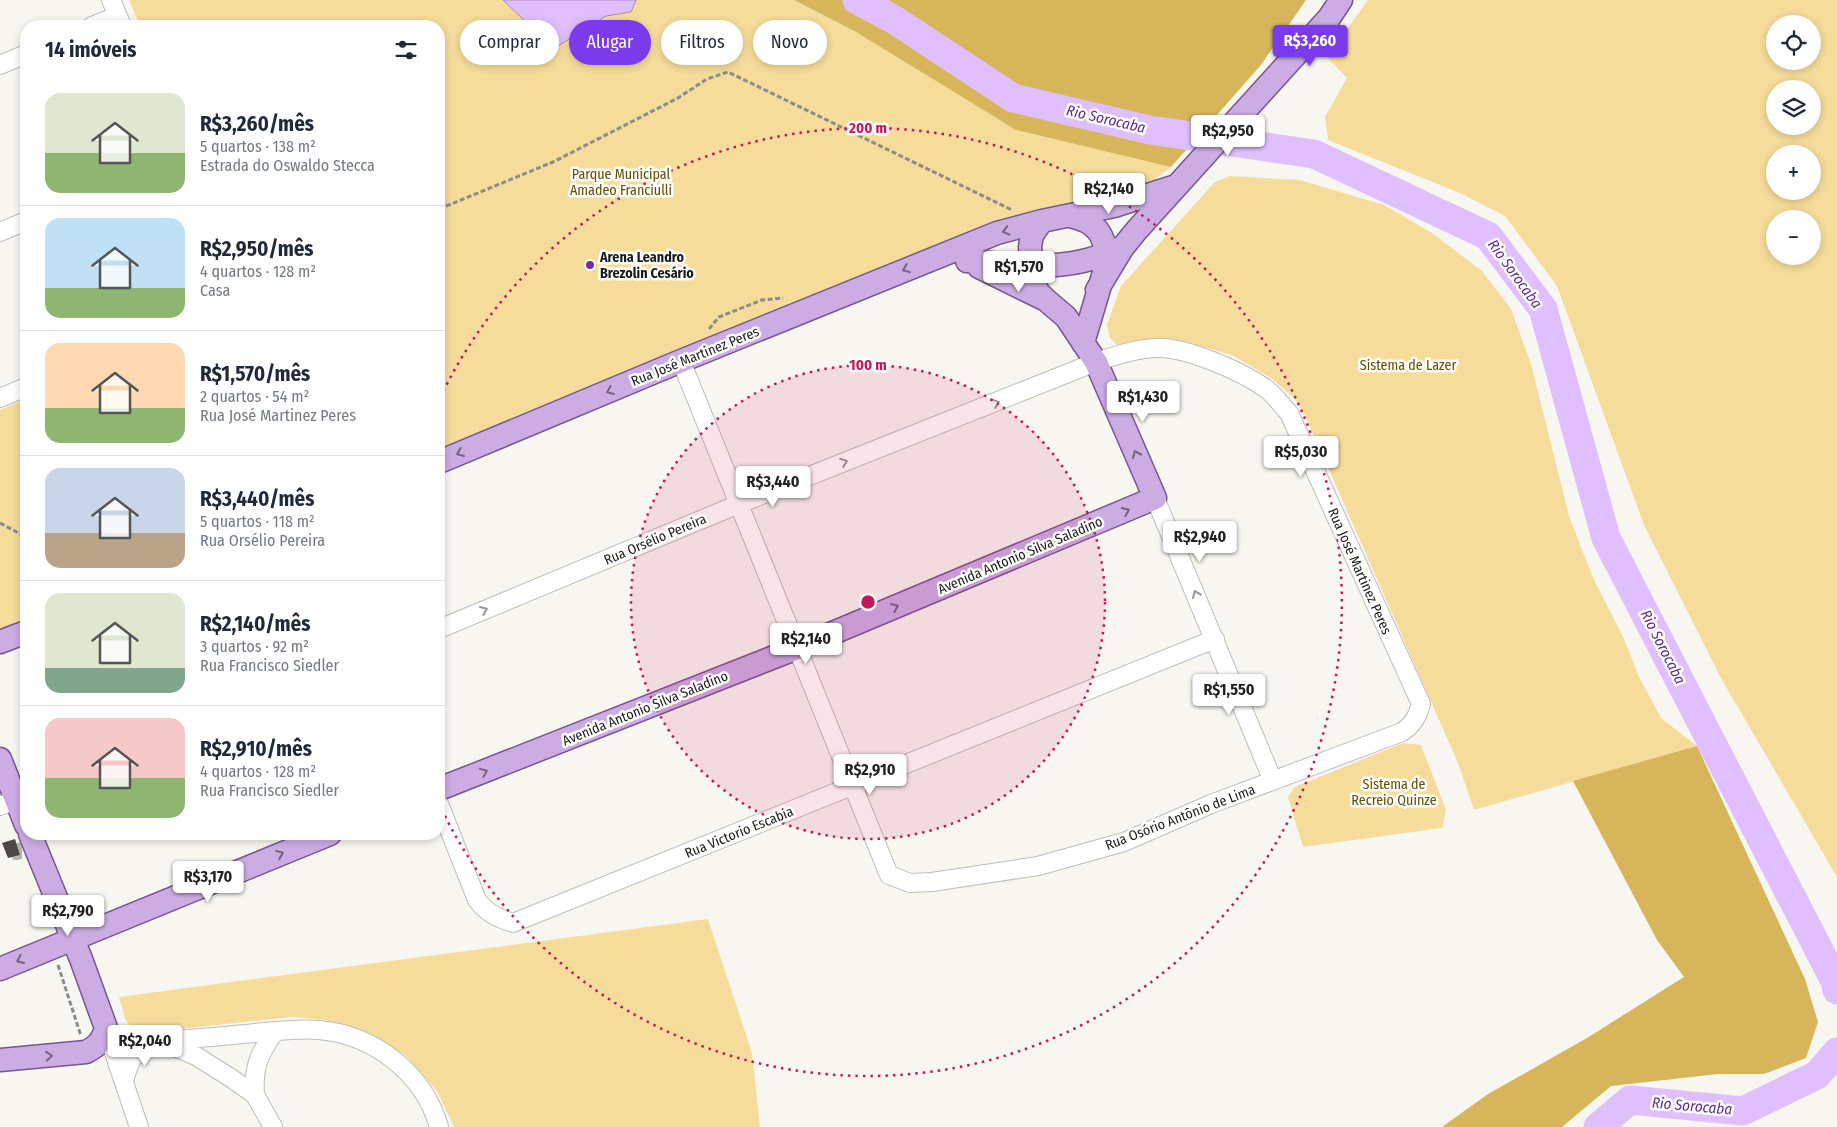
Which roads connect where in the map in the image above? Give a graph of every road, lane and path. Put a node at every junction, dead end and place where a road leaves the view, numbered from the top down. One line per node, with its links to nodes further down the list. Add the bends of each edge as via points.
1 (1341, 0): 6 (main road, via 1329,18)
2 (117, 14): 3 (street)
3 (104, 20)
4 (20, 57): 5 (street)
5 (0, 65)
6 (1177, 183): 9 (main road, Rua José Martinez Peres, via 1114,206); 13 (main road)
7 (445, 207): 8 (path, via 553,162 678,98 707,79 728,72)
8 (1018, 213)
9 (1070, 216): 10 (main road, Rua José Martinez Peres); 13 (main road, via 1092,224)
10 (1042, 221): 14 (main road, Rua José Martinez Peres, one-way to 14, via 997,234); 15 (main road, via 1032,235)
11 (20, 224): 12 (street)
12 (0, 232)
13 (1115, 250): 15 (main road, Rua José Martinez Peres, via 1083,261); 17 (main road, via 1097,290)
14 (959, 256): 15 (main road, Rua José Martinez Peres); 16 (main road); 18 (main road, Rua José Martinez Peres, one-way to 18)
15 (1032, 266): 16 (main road, via 1037,291)
16 (1046, 300): 17 (main road, via 1066,317)
17 (1083, 343): 19 (main road)
18 (681, 361): 22 (main road, Rua José Martinez Peres, one-way to 22); 24 (street)
19 (1096, 362): 23 (main road, one-way to 19); 24 (street, Rua Orsélio Pereira, one-way to 19); 32 (street, Rua José Martinez Peres, via 1154,348 1172,348 1239,373 1267,389 1289,413)
20 (20, 390): 21 (street)
21 (0, 398)
22 (445, 459)
23 (1155, 498): 29 (street, one-way to 23); 31 (main road, Avenida Antonio Silva Saladino, one-way to 23)
24 (740, 504): 27 (street, Rua Orsélio Pereira, one-way to 24); 31 (street)
25 (0, 523): 26 (path)
26 (20, 534)
27 (445, 627)
28 (20, 634): 30 (main road)
29 (1215, 639): 34 (street); 35 (street, Rua Victorio Escabia)
30 (0, 642)
31 (798, 648): 35 (street); 36 (main road, Avenida Antonio Silva Saladino, one-way to 31)
32 (1420, 704): 34 (street, Rua Osório Antônio de Lima, via 1417,718 1402,732)
33 (0, 759): 37 (main road)
34 (1273, 781): 35 (street, Rua Osório Antônio de Lima, via 1124,842 1038,866 910,883 889,875)
35 (853, 786): 39 (street, Rua Victorio Escabia, via 513,923 496,917 477,900)
36 (445, 788)
37 (14, 801): 38 (main road)
38 (20, 813)
39 (445, 819)
40 (32, 840): 42 (main road)
41 (315, 840): 43 (main road, one-way to 41)
42 (60, 908): 43 (main road); 44 (main road)
43 (96, 928): 44 (main road)
44 (58, 951): 45 (main road, one-way to 45); 46 (main road, via 81,959); 49 (path, via 58,964)
45 (0, 969)
46 (106, 1028): 48 (street, via 124,1041); 49 (main road, via 97,1047); 51 (street)
47 (275, 1032): 48 (street); 52 (street, via 258,1060); 55 (street, via 332,1032 382,1050 405,1069 424,1093)
48 (154, 1042): 51 (street, via 135,1052); 52 (street, via 196,1056)
49 (86, 1052): 50 (main road, one-way to 49); 51 (street, via 106,1062)
50 (0, 1060)
51 (124, 1082): 53 (street)
52 (255, 1095): 54 (street)
53 (139, 1127)
54 (273, 1127)
55 (439, 1127)

